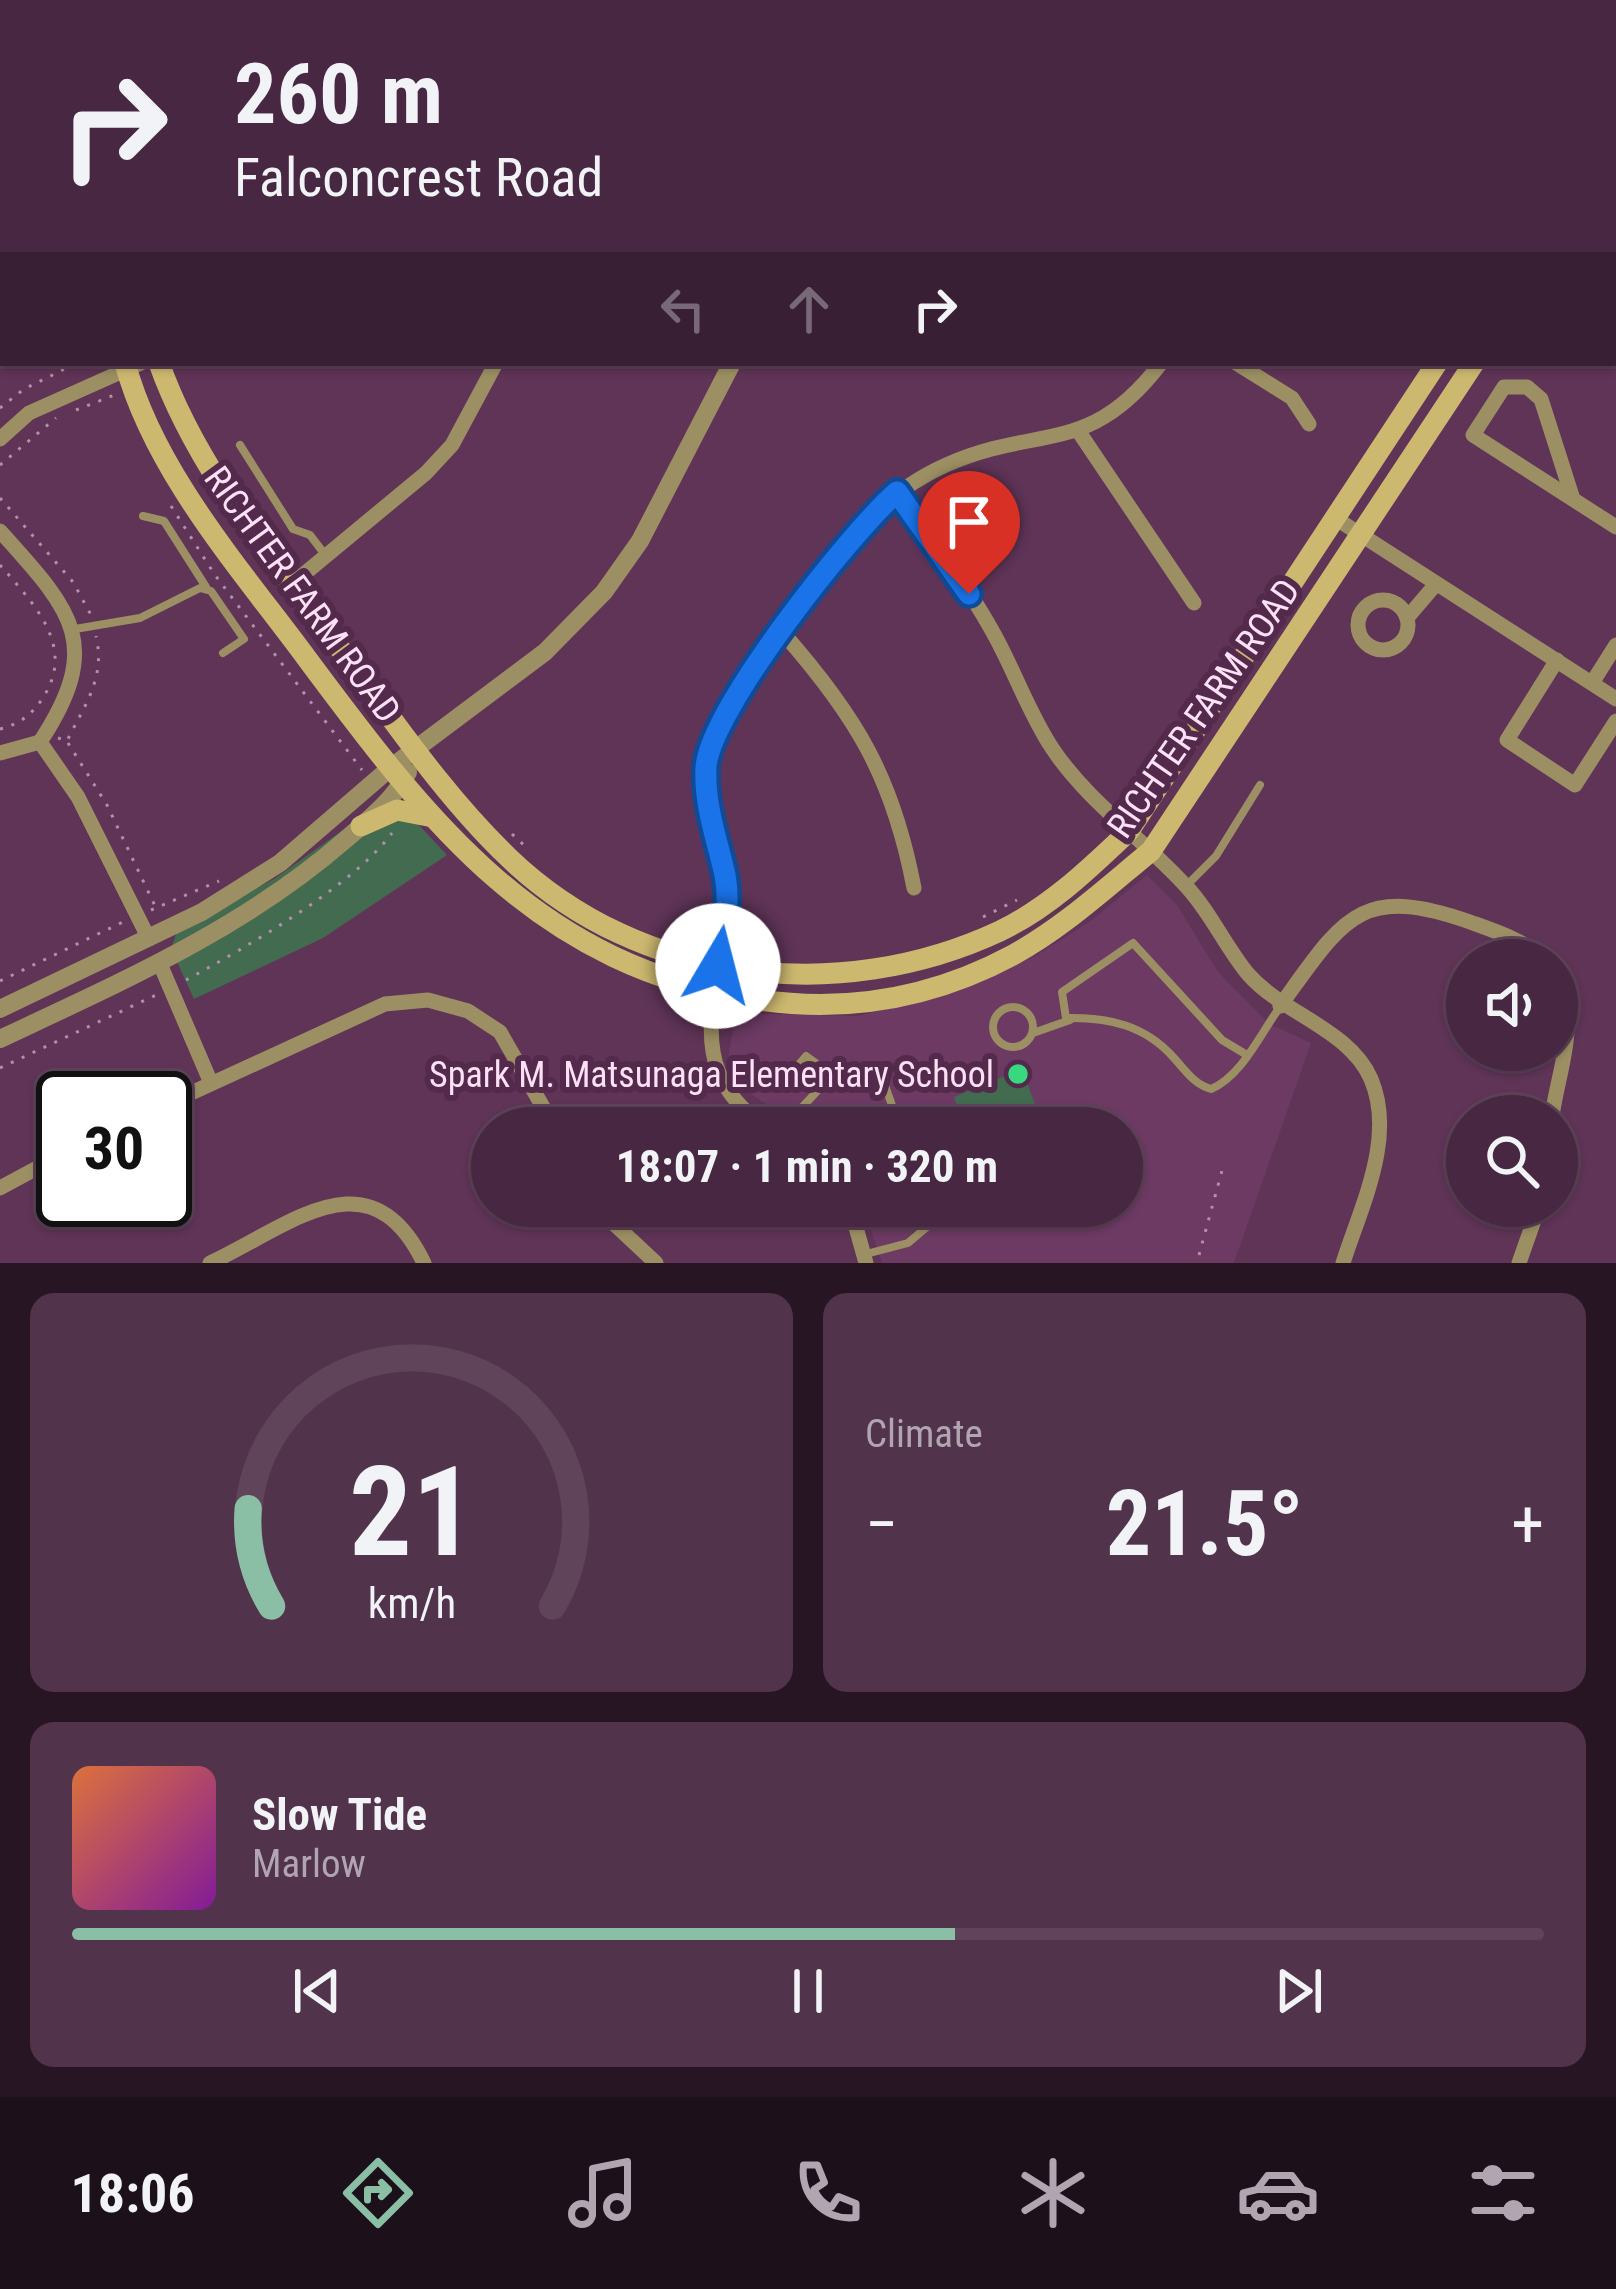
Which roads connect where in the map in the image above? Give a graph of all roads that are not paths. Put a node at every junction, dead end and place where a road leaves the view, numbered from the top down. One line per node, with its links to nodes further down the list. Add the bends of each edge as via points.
1 (129, 366): 12 (street, via 28,413)
2 (131, 366): 38 (main road, RICHTER FARM ROAD, via 179,480)
3 (160, 366): 22 (main road, RICHTER FARM ROAD, via 208,471)
4 (494, 366): 21 (street, via 452,445)
5 (730, 366): 36 (street, via 640,541 604,592 544,652)
6 (1159, 366): 11 (street, via 1141,389)
7 (1241, 366): 10 (street, via 1292,398)
8 (1435, 366): 17 (main road, RICHTER FARM ROAD)
9 (1472, 366): 20 (main road, RICHTER FARM ROAD)
10 (1309, 424)
11 (1079, 432): 14 (street, via 948,464); 25 (street)
12 (0, 439)
13 (240, 445): 21 (lane, via 293,529)
14 (897, 492): 28 (street, via 840,549); 42 (street, via 989,624 1055,752)
15 (1573, 499): 15 (street, via 1473,435 1504,387 1527,387 1541,399); 18 (street)
16 (143, 516): 24 (lane, via 164,521)
17 (1335, 518): 20 (street); 42 (main road, RICHTER FARM ROAD)
18 (1616, 527)
19 (0, 531): 27 (street)
20 (1362, 536): 23 (street); 43 (main road, RICHTER FARM ROAD)
21 (327, 557): 22 (street)
22 (292, 584): 36 (main road, RICHTER FARM ROAD)
23 (1436, 584): 26 (street); 31 (street)
24 (207, 589): 27 (lane, via 140,617); 30 (lane, via 244,639)
25 (1194, 603)
26 (1407, 618)
27 (75, 629): 35 (street, via 75,678)
28 (783, 633): 45 (street, via 871,749 898,810); 49 (street, via 708,747 707,800 726,878)
29 (1616, 645): 32 (street)
30 (223, 653)
31 (1557, 661): 32 (street); 34 (street, via 1508,740 1575,785)
32 (1592, 683): 33 (street)
33 (1616, 699)
34 (1616, 721)
35 (40, 742): 37 (street); 46 (street, via 78,797)
36 (418, 752): 38 (street); 49 (main road, RICHTER FARM ROAD, via 541,885 624,935)
37 (0, 753)
38 (395, 777): 40 (main road, RICHTER FARM ROAD); 41 (street); 46 (street, via 280,863)
39 (1260, 785): 44 (lane, via 1216,856)
40 (434, 817): 41 (main road, via 397,810); 50 (main road, RICHTER FARM ROAD, via 569,936)
41 (361, 826): 48 (street, via 254,909)
42 (1130, 831): 43 (street); 49 (main road, RICHTER FARM ROAD, via 1072,885 1004,929 922,962 825,977)
43 (1151, 851): 44 (street); 50 (main road, RICHTER FARM ROAD, via 1015,954 934,990 857,1006)
44 (1186, 886): 51 (street)
45 (914, 888)
46 (149, 939): 52 (street)
47 (1505, 939): 51 (street, via 1390,904 1366,912 1319,952)
48 (160, 964): 55 (street); 58 (street)
49 (718, 966): 50 (street)
50 (715, 994): 62 (street, via 710,1038 719,1081)
51 (1280, 1006): 56 (lane); 76 (street, via 1359,1059 1380,1107 1381,1139)
52 (0, 1009)
53 (1078, 1018): 54 (lane); 56 (lane, via 1132,1026 1211,1089); 56 (lane, via 1066,1018 1062,992 1133,943 1222,1040)
54 (1032, 1034): 54 (lane, via 1007,1046 996,1038 994,1019 1009,1007 1022,1009)
55 (0, 1040)
56 (1247, 1055)
57 (832, 1075): 59 (lane, via 806,1056); 63 (lane); 64 (lane, via 858,1066 883,1079)
58 (212, 1083): 60 (street); 61 (street, via 385,1004 428,1000 468,1011 511,1043)
59 (782, 1085)
60 (192, 1093)
61 (544, 1107)
62 (738, 1107)
63 (802, 1107)
64 (892, 1107)
65 (36, 1169): 66 (street)
66 (0, 1188)
67 (617, 1227): 75 (street)
68 (856, 1227): 72 (street)
69 (927, 1227): 72 (lane)
70 (1532, 1227): 77 (street)
71 (243, 1256): 73 (street); 74 (street, via 345,1201 371,1203 412,1239)
72 (865, 1259)
73 (210, 1263)
74 (424, 1263)
75 (656, 1263)
76 (1342, 1263)
77 (1519, 1263)

